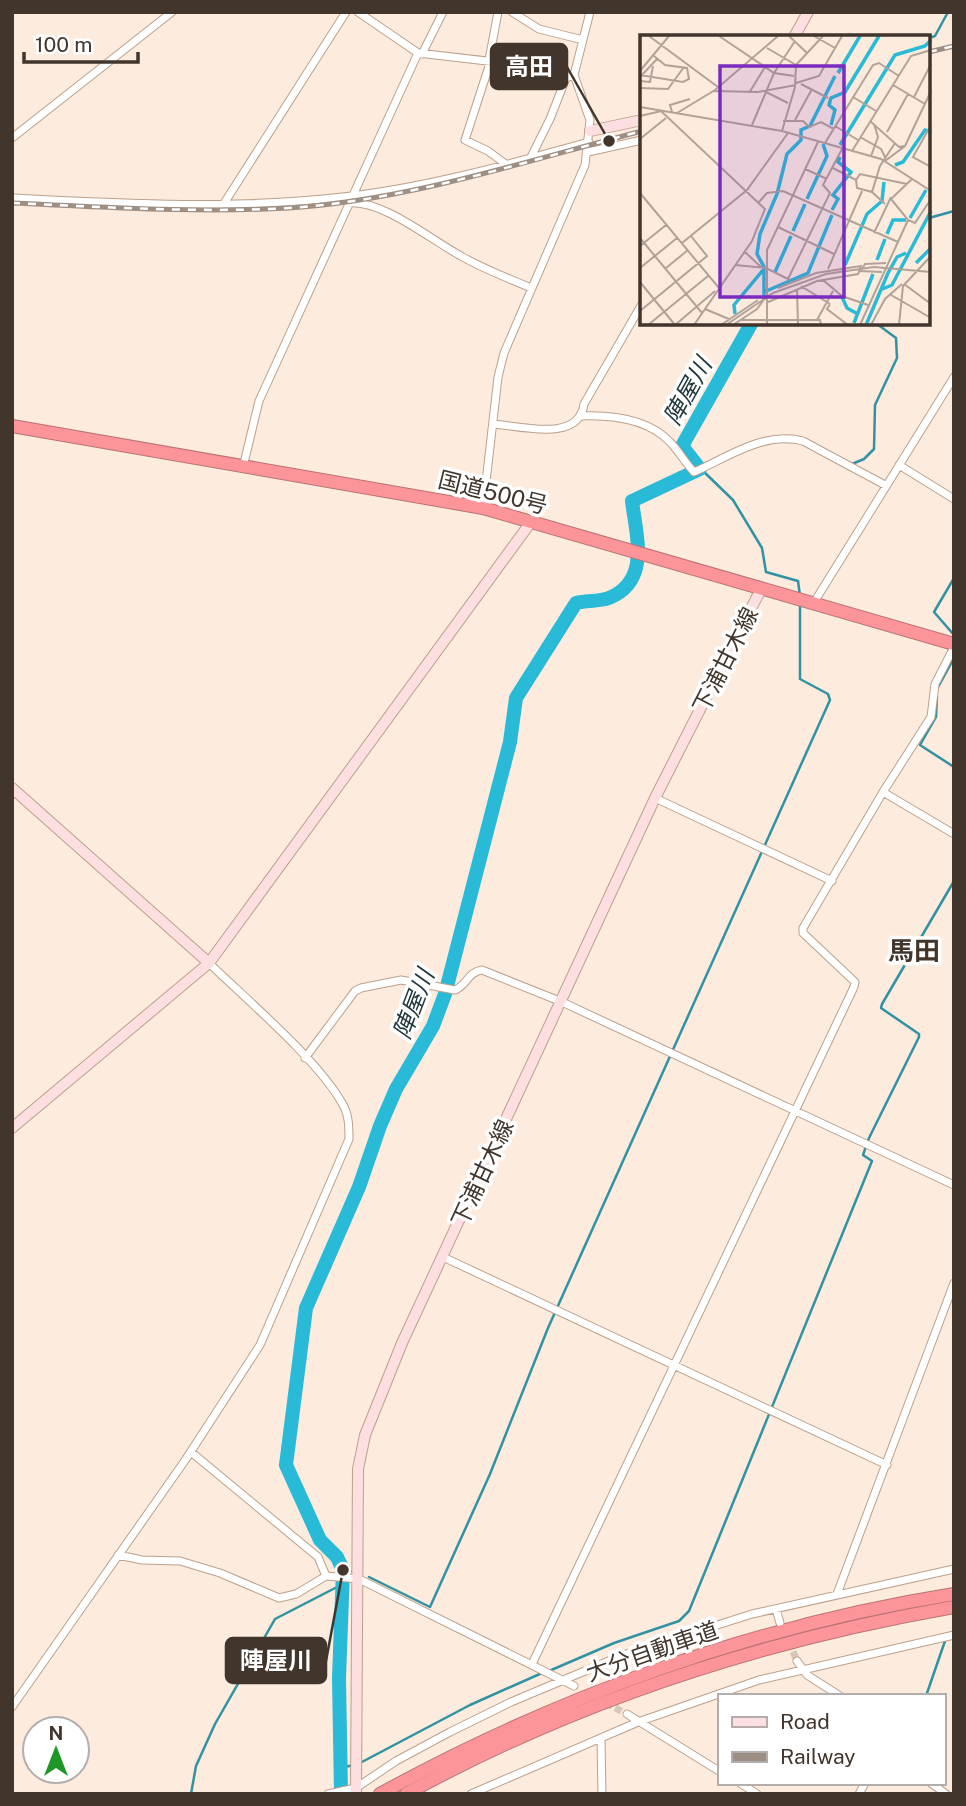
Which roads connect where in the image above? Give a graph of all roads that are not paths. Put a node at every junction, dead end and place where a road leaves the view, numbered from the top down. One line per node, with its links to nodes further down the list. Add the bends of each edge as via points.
1 (172, 12): 16 (street)
2 (346, 12): 23 (street)
3 (358, 12): 11 (street)
4 (443, 12): 11 (street)
5 (498, 12): 12 (street)
6 (512, 12): 10 (street, via 539,29)
7 (590, 12): 10 (street)
8 (808, 12): 9 (main road)
9 (795, 35)
10 (583, 40): 13 (street)
11 (420, 54): 12 (street); 22 (street)
12 (490, 60): 13 (street); 20 (street, via 464,140)
13 (570, 76): 15 (street, via 588,112); 19 (street)
14 (640, 121): 15 (main road)
15 (589, 137): 18 (street); 19 (street)
16 (12, 138)
17 (640, 140): 18 (street)
18 (587, 152): 24 (street, via 581,179)
19 (530, 159): 20 (street)
20 (507, 165): 22 (street)
21 (12, 198): 23 (street)
22 (349, 200): 23 (street); 24 (street, via 379,209 463,258); 31 (street, via 259,401)
23 (223, 205)
24 (531, 289): 28 (street, via 504,353)
25 (640, 307): 27 (street, via 584,404)
26 (954, 377): 30 (street)
27 (582, 416): 28 (street, via 561,429); 32 (street, via 608,416 657,430 694,472 753,445 788,438 803,441)
28 (493, 424): 34 (street)
29 (12, 426): 31 (highway, 国道500号)
30 (899, 465): 32 (street); 33 (street)
31 (243, 467): 34 (highway, 国道500号)
32 (885, 485): 37 (street)
33 (954, 499)
34 (483, 508): 35 (highway, 国道500号)
35 (531, 522): 36 (highway, 国道500号); 44 (main road)
36 (761, 589): 37 (highway, 国道500号); 41 (main road, 下浦甘木線)
37 (813, 604): 38 (highway, 国道500号)
38 (954, 645): 40 (street, via 934,684 931,717)
39 (12, 788): 44 (main road)
40 (883, 792): 42 (street); 43 (street)
41 (655, 798): 43 (street); 45 (main road, 下浦甘木線)
42 (954, 834)
43 (832, 881): 47 (street, via 803,933 855,982)
44 (209, 963): 46 (street); 48 (main road)
45 (562, 1002): 46 (street, via 482,970 471,973 455,990 401,980 361,988); 47 (street); 50 (main road, 下浦甘木線)
46 (305, 1058): 53 (street, via 342,1103 349,1139 260,1345)
47 (795, 1110): 49 (street); 52 (street)
48 (12, 1128)
49 (954, 1185)
50 (443, 1257): 52 (street); 58 (main road, 下浦甘木線, via 380,1392 365,1435 358,1469)
51 (954, 1283): 54 (street)
52 (675, 1365): 54 (street); 65 (street)
53 (191, 1452): 55 (street); 57 (street, via 317,1557)
54 (887, 1465): 59 (street)
55 (118, 1555): 57 (street, via 180,1561 279,1598 296,1594); 70 (street)
56 (954, 1569): 59 (street)
57 (326, 1576): 58 (street)
58 (356, 1579): 65 (street); 76 (main road, 下浦甘木線)
59 (837, 1594): 62 (street)
60 (954, 1594): 78 (highway, 大分自動車道, via 822,1620 676,1663 537,1716)
61 (954, 1607): 79 (highway, 大分自動車道, via 827,1633 681,1675 552,1724)
62 (776, 1609): 63 (street); 67 (street, via 623,1655)
63 (779, 1623)
64 (954, 1635): 66 (street)
65 (532, 1664): 67 (street)
66 (799, 1664): 69 (street); 72 (street)
67 (563, 1680): 68 (street); 76 (street, via 450,1732)
68 (574, 1686)
69 (837, 1694)
70 (12, 1707)
71 (627, 1714): 72 (street)
72 (638, 1722): 73 (street); 74 (street)
73 (601, 1740): 80 (street); 81 (street)
74 (718, 1770)
75 (933, 1788): 82 (street)
76 (356, 1791): 77 (street)
77 (328, 1794)
78 (380, 1794)
79 (406, 1794)
80 (471, 1794)
81 (603, 1794)
82 (946, 1794)

